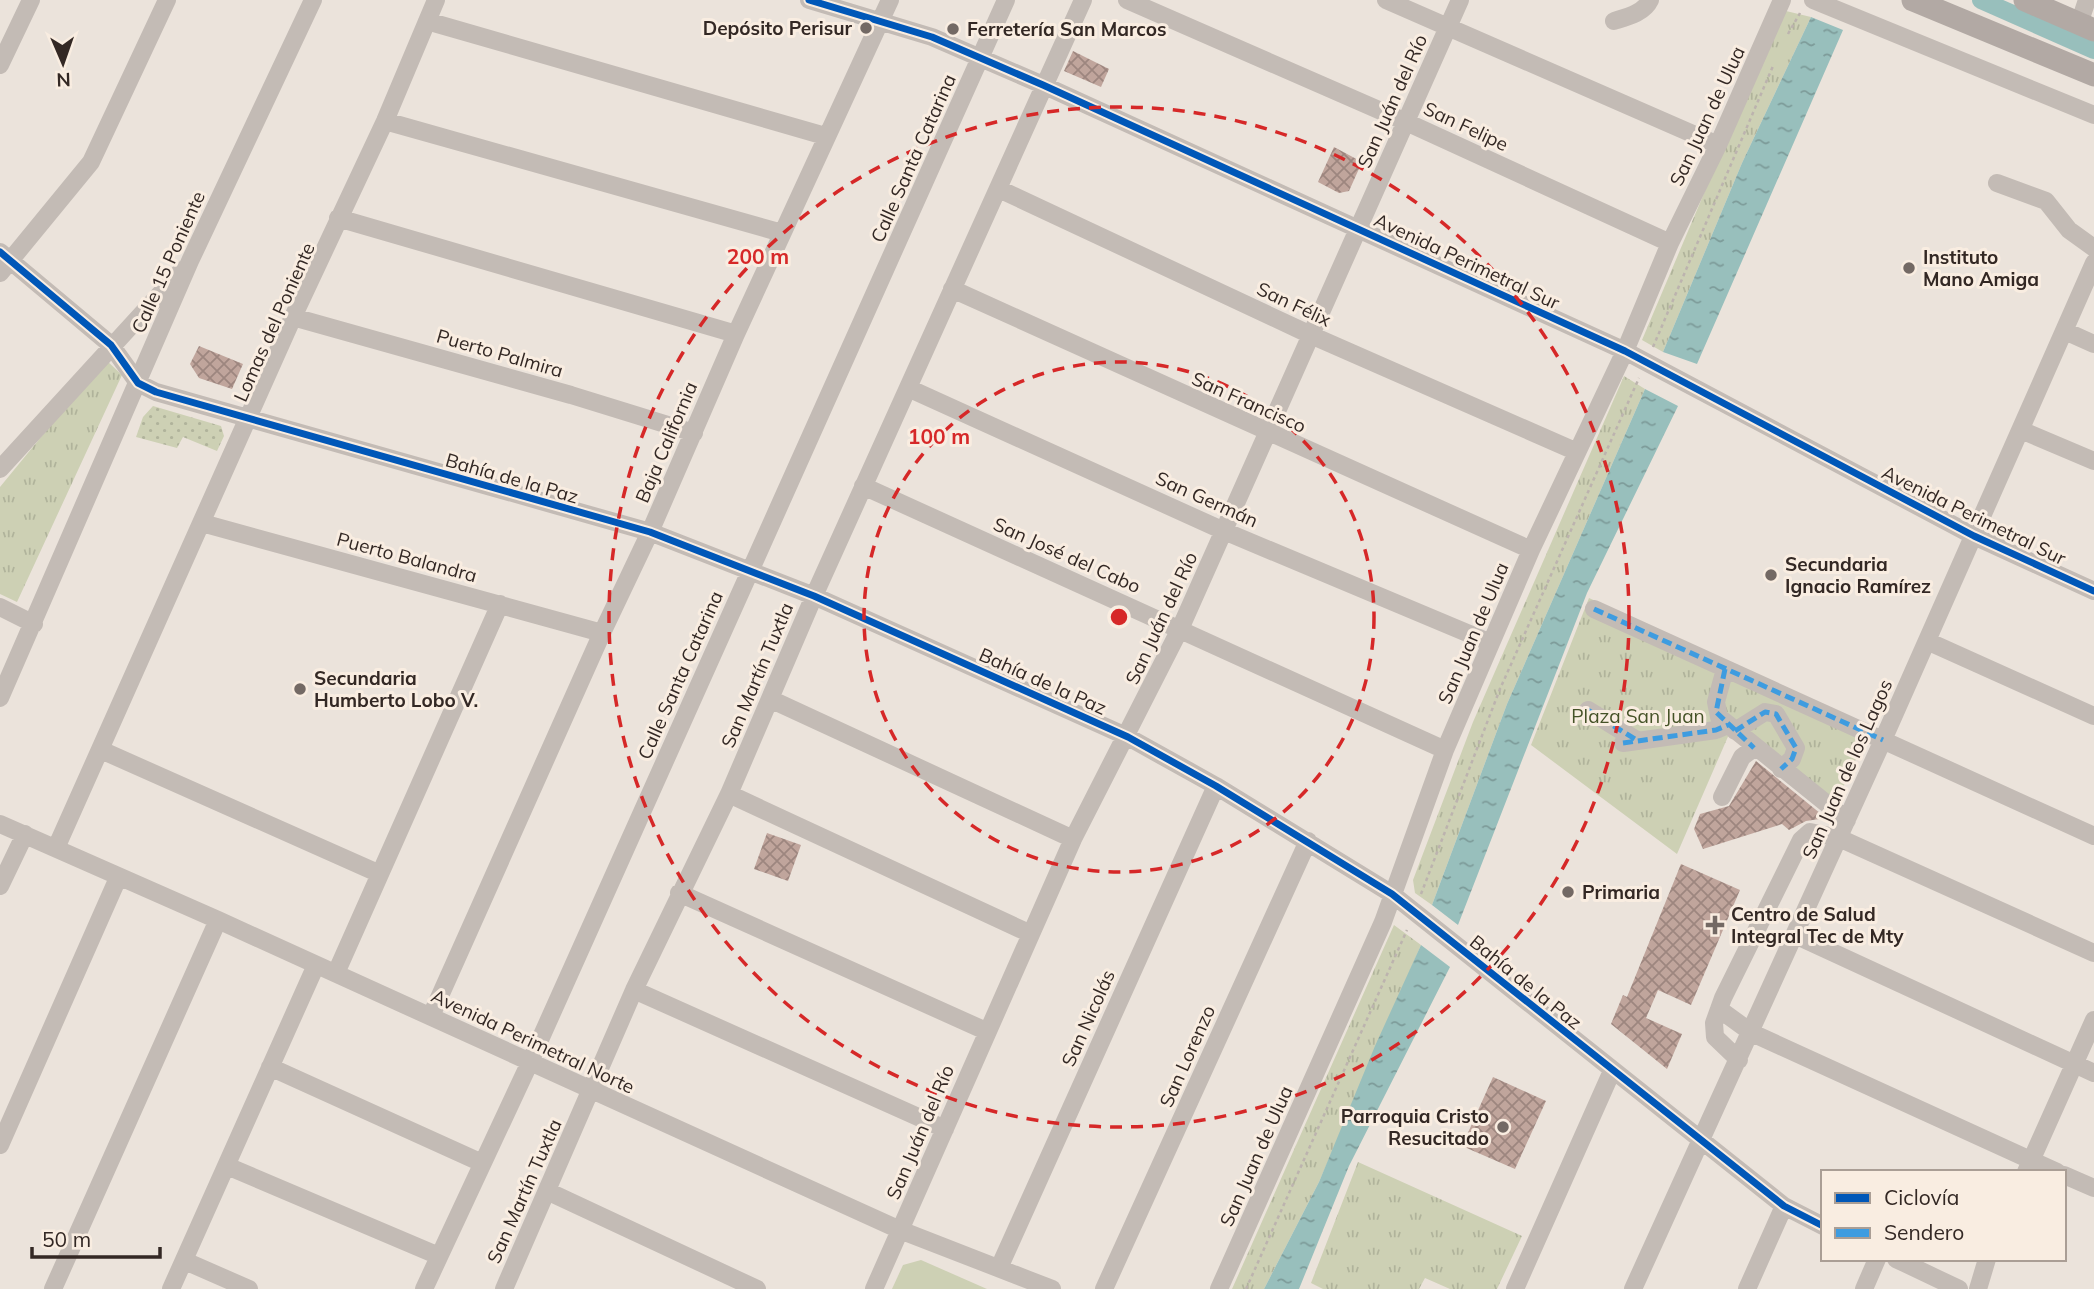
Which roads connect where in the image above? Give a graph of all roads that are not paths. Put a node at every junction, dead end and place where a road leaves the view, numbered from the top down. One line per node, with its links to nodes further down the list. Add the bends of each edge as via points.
1 (31, 0): 24 (street)
2 (167, 0): 40 (street, via 91,162)
3 (313, 0): 39 (street, Calle 15 Poniente)
4 (436, 0): 18 (street, Lomas del Poniente)
5 (809, 0): 20 (street, Avenida Perimetral Sur)
6 (890, 0): 20 (street, Baja California)
7 (1006, 0): 23 (street, Calle Santa Catarina)
8 (1083, 0): 26 (street, San Martín Tuxtla)
9 (1127, 0): 29 (street, San Felipe)
10 (1386, 0): 21 (street)
11 (1460, 0): 21 (street, San Juán del Río)
12 (1650, 0): 19 (street, via 1648,6)
13 (1782, 0): 31 (street, San Juan de Ulua)
14 (1913, 0): 25 (main road)
15 (2025, 0): 22 (main road)
16 (2087, 0): 22 (street)
17 (1807, 5): 27 (street)
18 (427, 21): 28 (street, Lomas del Poniente); 30 (street)
19 (1614, 21)
20 (880, 22): 23 (street, Avenida Perimetral Sur, via 932,37); 30 (street, Baja California)
21 (1448, 27): 29 (street, San Juán del Río); 31 (street)
22 (2087, 27)
23 (980, 58): 26 (street, Avenida Perimetral Sur); 65 (street, Calle Santa Catarina)
24 (0, 65)
25 (2094, 75)
26 (1043, 85): 33 (street, San Martín Tuxtla); 35 (street, Avenida Perimetral Sur)
27 (2094, 115)
28 (385, 121): 34 (street, Lomas del Poniente); 36 (street)
29 (1404, 121): 35 (street, San Juán del Río); 37 (street, San Felipe)
30 (825, 136): 36 (street, Baja California)
31 (1718, 145): 37 (street, San Juan de Ulua)
32 (1997, 183): 38 (street, via 2046,201 2068,230)
33 (999, 189): 42 (street, San Martín Tuxtla); 46 (street, San Félix)
34 (338, 218): 43 (street, Lomas del Poniente); 45 (street)
35 (1358, 229): 46 (street, San Juán del Río); 49 (street, Avenida Perimetral Sur)
36 (782, 233): 45 (street, Baja California)
37 (1670, 243): 49 (street, San Juan de Ulua)
38 (2094, 248)
39 (190, 261): 48 (street); 50 (street, Calle 15 Poniente)
40 (4, 262): 48 (street)
41 (2094, 263): 44 (street, San Juan de los Lagos)
42 (952, 289): 51 (street, San Martín Tuxtla); 55 (street, San Francisco)
43 (293, 317): 52 (street, Lomas del Poniente); 54 (street, Puerto Palmira)
44 (2065, 331): 47 (street); 53 (street, San Juan de los Lagos)
45 (736, 334): 54 (street, Baja California)
46 (1313, 336): 55 (street, San Juán del Río); 56 (street, San Félix)
47 (2094, 344)
48 (111, 345): 50 (street); 58 (street)
49 (1625, 351): 56 (street, San Juan de Ulua); 63 (street, Avenida Perimetral Sur)
50 (138, 383): 52 (street, Bahía de la Paz); 71 (street, Calle 15 Poniente)
51 (908, 388): 59 (street, San Martín Tuxtla); 61 (street, San Germán)
52 (248, 418): 60 (street, Lomas del Poniente); 62 (street, Bahía de la Paz)
53 (2021, 430): 57 (street); 63 (street, San Juan de los Lagos)
54 (694, 433): 62 (street, Baja California)
55 (1267, 433): 61 (street, San Juán del Río); 64 (street, San Francisco)
56 (1575, 451): 64 (street, San Juan de Ulua)
57 (2094, 461)
58 (0, 469)
59 (863, 486): 67 (street, San Martín Tuxtla); 72 (street, San José del Cabo)
60 (202, 523): 68 (street, Puerto Balandra); 85 (street, Lomas del Poniente)
61 (1224, 531): 72 (street, San Juán del Río); 75 (street, San Germán)
62 (650, 532): 65 (street, Bahía de la Paz); 73 (street, Baja California)
63 (1974, 536): 66 (street, Avenida Perimetral Sur); 74 (street, San Juan de los Lagos)
64 (1531, 550): 75 (street, San Juan de Ulua)
65 (750, 571): 67 (street, Bahía de la Paz); 116 (street, Calle Santa Catarina)
66 (2094, 591)
67 (814, 596): 78 (street, San Martín Tuxtla); 82 (street, Bahía de la Paz)
68 (500, 604): 73 (street, Puerto Balandra); 98 (street)
69 (0, 607): 71 (street)
70 (1594, 609): 76 (street)
71 (34, 624): 77 (street, Calle 15 Poniente)
72 (1180, 629): 82 (street, San Juán del Río); 86 (street, San José del Cabo)
73 (602, 633): 111 (street, Baja California)
74 (1927, 641): 80 (street); 83 (street, San Juan de los Lagos)
75 (1490, 643): 86 (street, San Juan de Ulua)
76 (1725, 669): 81 (street, via 1716,712); 83 (street)
77 (0, 698)
78 (770, 699): 89 (street, San Martín Tuxtla); 95 (street)
79 (1588, 709): 81 (street, via 1630,742)
80 (2094, 716)
81 (1731, 728): 84 (street); 87 (street, via 1765,712 1776,714 1796,748)
82 (1128, 737): 88 (street, Bahía de la Paz); 95 (street, San Juán del Río)
83 (1883, 740): 92 (street, San Juan de los Lagos); 94 (street)
84 (1754, 748): 87 (street); 90 (street, via 1742,757)
85 (102, 750): 97 (street, Lomas del Poniente); 98 (street)
86 (1445, 750): 102 (street, San Juan de Ulua)
87 (1781, 769): 92 (street)
88 (1216, 786): 96 (street, Bahía de la Paz); 140 (street, San Nicolás)
89 (729, 794): 101 (street, San Martín Tuxtla); 104 (street)
90 (1722, 797)
91 (0, 824): 93 (street, Avenida Perimetral Norte)
92 (1843, 829): 105 (street, San Juan de los Lagos); 106 (street); 110 (street, via 1810,832 1801,840)
93 (25, 834): 97 (street, Avenida Perimetral Norte); 100 (street)
94 (2094, 836)
95 (1073, 839): 104 (street, San Juán del Río)
96 (1308, 841): 102 (street, Bahía de la Paz); 149 (street, San Lorenzo)
97 (56, 848): 99 (street, Avenida Perimetral Norte)
98 (380, 874): 108 (street)
99 (118, 878): 103 (street, Avenida Perimetral Norte); 124 (street)
100 (0, 886)
101 (679, 893): 109 (street, San Martín Tuxtla); 113 (street)
102 (1392, 894): 119 (street, Bahía de la Paz); 150 (street, San Juan de Ulua)
103 (218, 920): 107 (street, Avenida Perimetral Norte); 141 (street)
104 (1031, 934): 113 (street, San Juán del Río)
105 (1795, 936): 114 (street, San Juan de los Lagos); 117 (street)
106 (2094, 953)
107 (316, 965): 108 (street, Avenida Perimetral Norte); 118 (street)
108 (336, 973): 111 (street, Avenida Perimetral Norte)
109 (634, 990): 121 (street, San Martín Tuxtla); 122 (street)
110 (1719, 1009): 114 (street); 115 (street, via 1714,1037)
111 (431, 1016): 116 (street, Avenida Perimetral Norte)
112 (2094, 1020): 117 (street)
113 (986, 1031): 122 (street, San Juán del Río)
114 (1752, 1032): 115 (street, San Juan de los Lagos); 127 (street)
115 (1739, 1060): 123 (street, San Juan de los Lagos)
116 (530, 1062): 121 (street, Avenida Perimetral Norte); 125 (street, Calle Santa Catarina)
117 (2074, 1064): 120 (street); 127 (street)
118 (270, 1067): 125 (street); 126 (street)
119 (1612, 1071): 123 (street, Bahía de la Paz); 151 (street)
120 (2094, 1073)
121 (590, 1091): 131 (street, San Martín Tuxtla); 134 (street, Avenida Perimetral Norte)
122 (944, 1129): 134 (street, San Juán del Río)
123 (1701, 1143): 132 (street, Bahía de la Paz); 152 (street, San Juan de los Lagos)
124 (0, 1146)
125 (482, 1163): 135 (street, Calle Santa Catarina)
126 (227, 1166): 135 (street); 136 (street)
127 (2029, 1166): 128 (street)
128 (2048, 1170)
129 (2066, 1176): 130 (street)
130 (2094, 1188)
131 (547, 1191): 145 (street, San Martín Tuxtla); 146 (street)
132 (1784, 1206): 133 (street, Bahía de la Paz); 153 (street)
133 (1821, 1225)
134 (900, 1230): 140 (street, Avenida Perimetral Norte); 147 (street, San Juán del Río)
135 (439, 1256): 144 (street, Calle Santa Catarina)
136 (185, 1261): 142 (street); 143 (street)
137 (1876, 1261): 154 (street)
138 (1900, 1261): 155 (street)
139 (1986, 1261): 156 (street)
140 (999, 1268): 148 (street, Avenida Perimetral Norte)
141 (53, 1289)
142 (171, 1289)
143 (249, 1289)
144 (424, 1289)
145 (503, 1289)
146 (757, 1289)
147 (874, 1289)
148 (1052, 1289)
149 (1104, 1289)
150 (1219, 1289)
151 (1515, 1289)
152 (1633, 1289)
153 (1747, 1289)
154 (1864, 1289)
155 (1959, 1289)
156 (1979, 1289)

